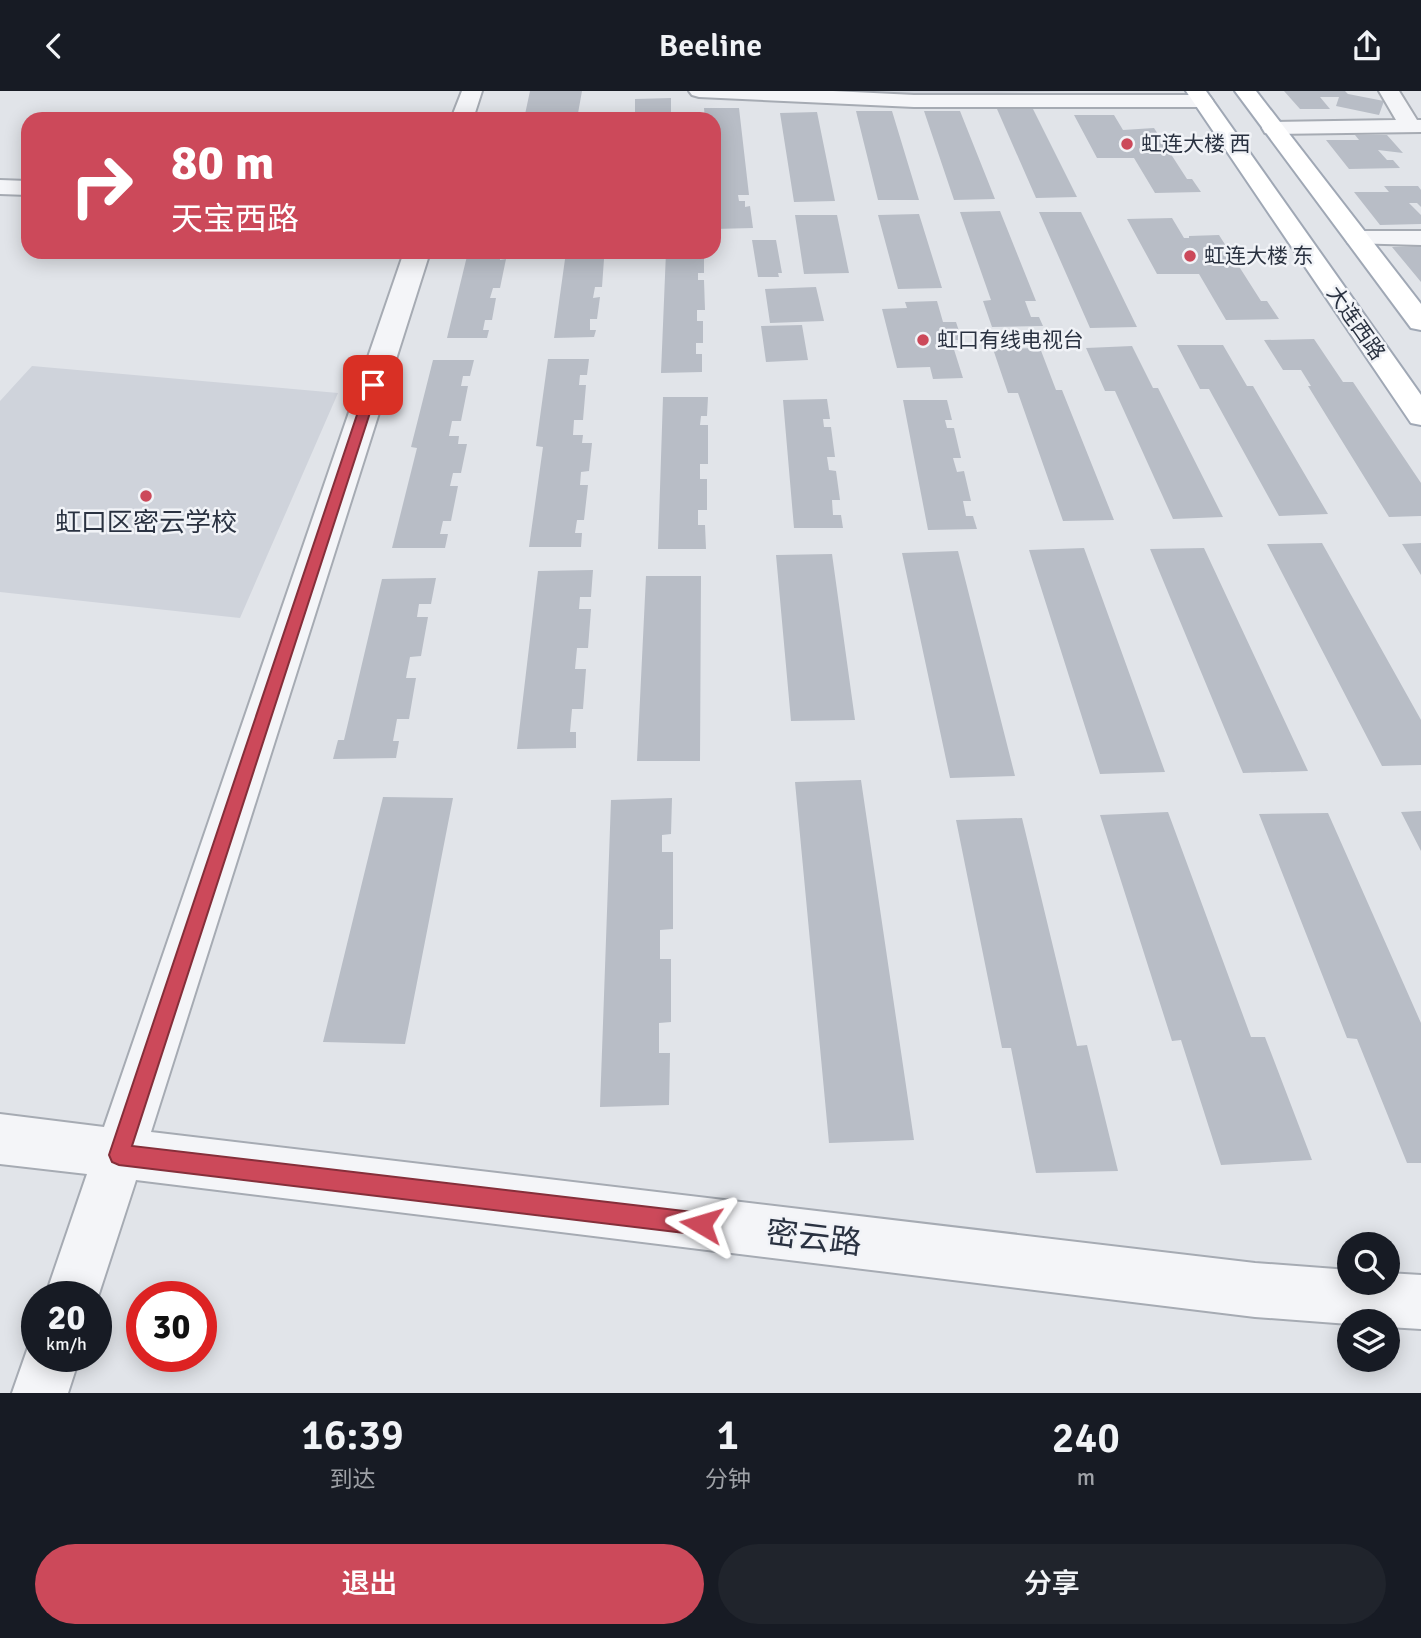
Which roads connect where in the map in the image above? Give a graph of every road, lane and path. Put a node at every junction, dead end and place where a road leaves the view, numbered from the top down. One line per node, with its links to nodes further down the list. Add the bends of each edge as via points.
1 (472, 91): 6 (street)
2 (699, 91): 5 (street, via 914,101)
3 (1245, 91): 8 (main road, 大连西路)
4 (1389, 91): 7 (street)
5 (1199, 96): 15 (main road, 大连西路)
6 (464, 112)
7 (1416, 126): 8 (street)
8 (1273, 128): 11 (main road, 大连西路)
9 (0, 187): 10 (street)
10 (21, 188)
11 (1357, 238): 12 (street); 14 (main road, 大连西路)
12 (1421, 238)
13 (415, 259): 17 (street)
14 (1421, 321)
15 (1421, 417)
16 (0, 1139): 17 (street, 密云路)
17 (119, 1155): 18 (street); 19 (street, 密云路, via 1241,1288)
18 (77, 1281)
19 (1421, 1302)
20 (47, 1372): 21 (street)
21 (40, 1393)

